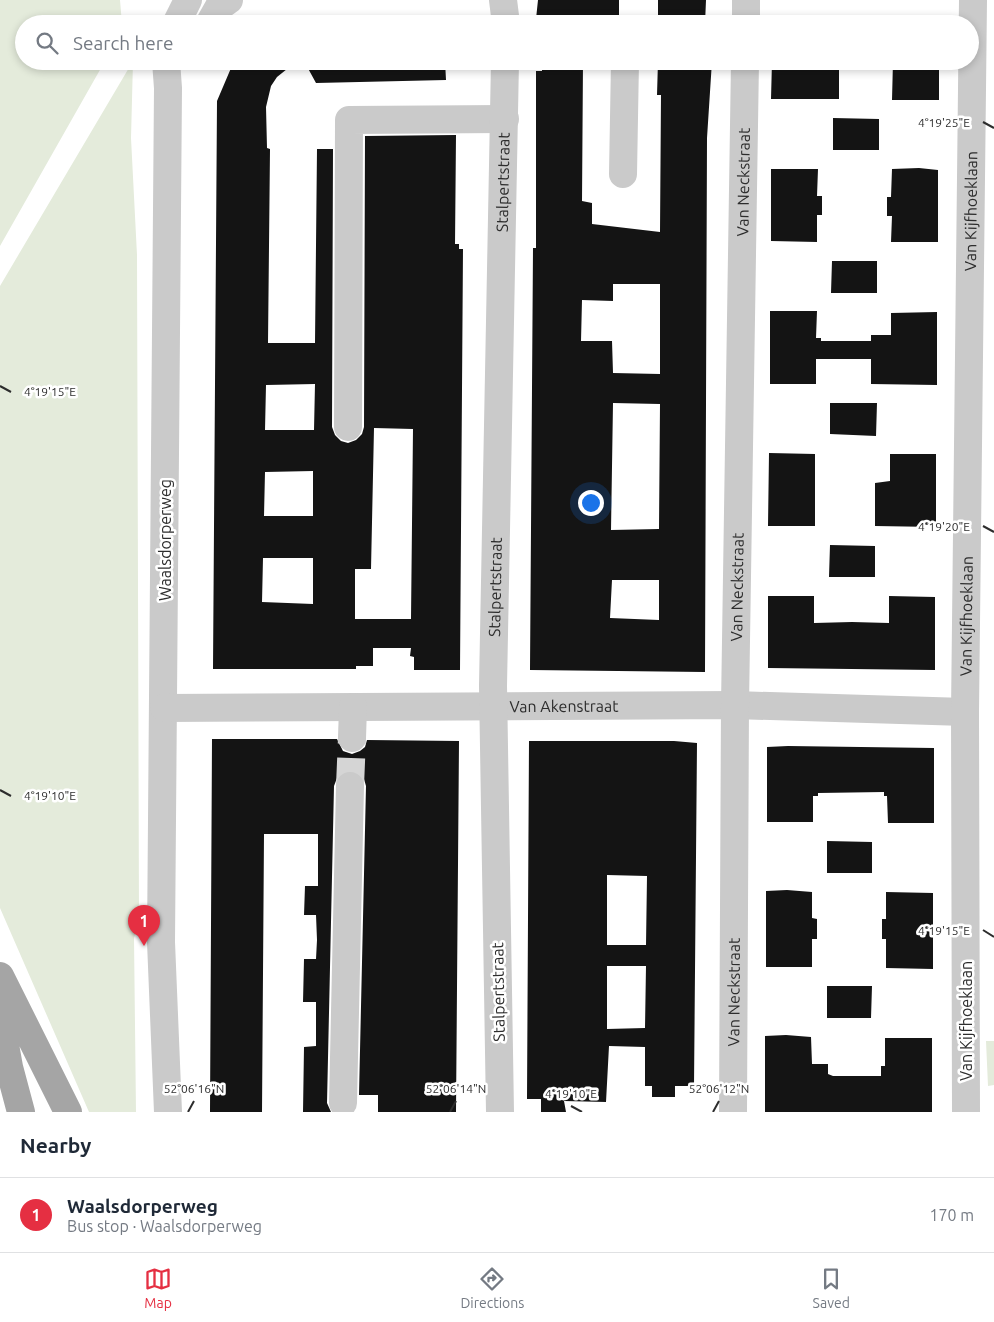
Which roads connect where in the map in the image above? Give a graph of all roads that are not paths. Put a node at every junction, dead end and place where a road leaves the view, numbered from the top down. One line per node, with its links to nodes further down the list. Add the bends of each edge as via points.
1 (188, 0): 5 (street)
2 (503, 0): 6 (street)
3 (746, 0): 7 (street)
4 (973, 0): 8 (street, Van Kijfhoeklaan)
5 (180, 15)
6 (505, 15)
7 (746, 15)
8 (973, 15)
9 (167, 70): 15 (street, Waalsdorperweg)
10 (181, 70): 15 (street)
11 (506, 70): 16 (street, Stalpertstraat)
12 (625, 70): 17 (street)
13 (745, 70): 19 (street, Van Neckstraat)
14 (972, 70): 23 (street, Van Kijfhoeklaan)
15 (168, 88): 21 (street, Waalsdorperweg)
16 (505, 119): 18 (street, via 348,120); 22 (street, Stalpertstraat)
17 (623, 174)
18 (348, 427)
19 (735, 705): 22 (street, Van Akenstraat); 23 (street, Van Akenstraat); 33 (street, Van Neckstraat)
20 (353, 707): 21 (street, Van Akenstraat); 22 (street, Van Akenstraat); 24 (street)
21 (164, 708): 31 (street, Waalsdorperweg, via 161,942)
22 (494, 708): 32 (street, Stalpertstraat)
23 (965, 712): 34 (street, Van Kijfhoeklaan)
24 (352, 738)
25 (350, 786): 28 (street)
26 (0, 976): 30 (main road)
27 (0, 1018): 29 (main road, via 8,1067)
28 (343, 1103)
29 (21, 1112)
30 (68, 1112)
31 (168, 1112)
32 (500, 1112)
33 (733, 1112)
34 (966, 1112)

